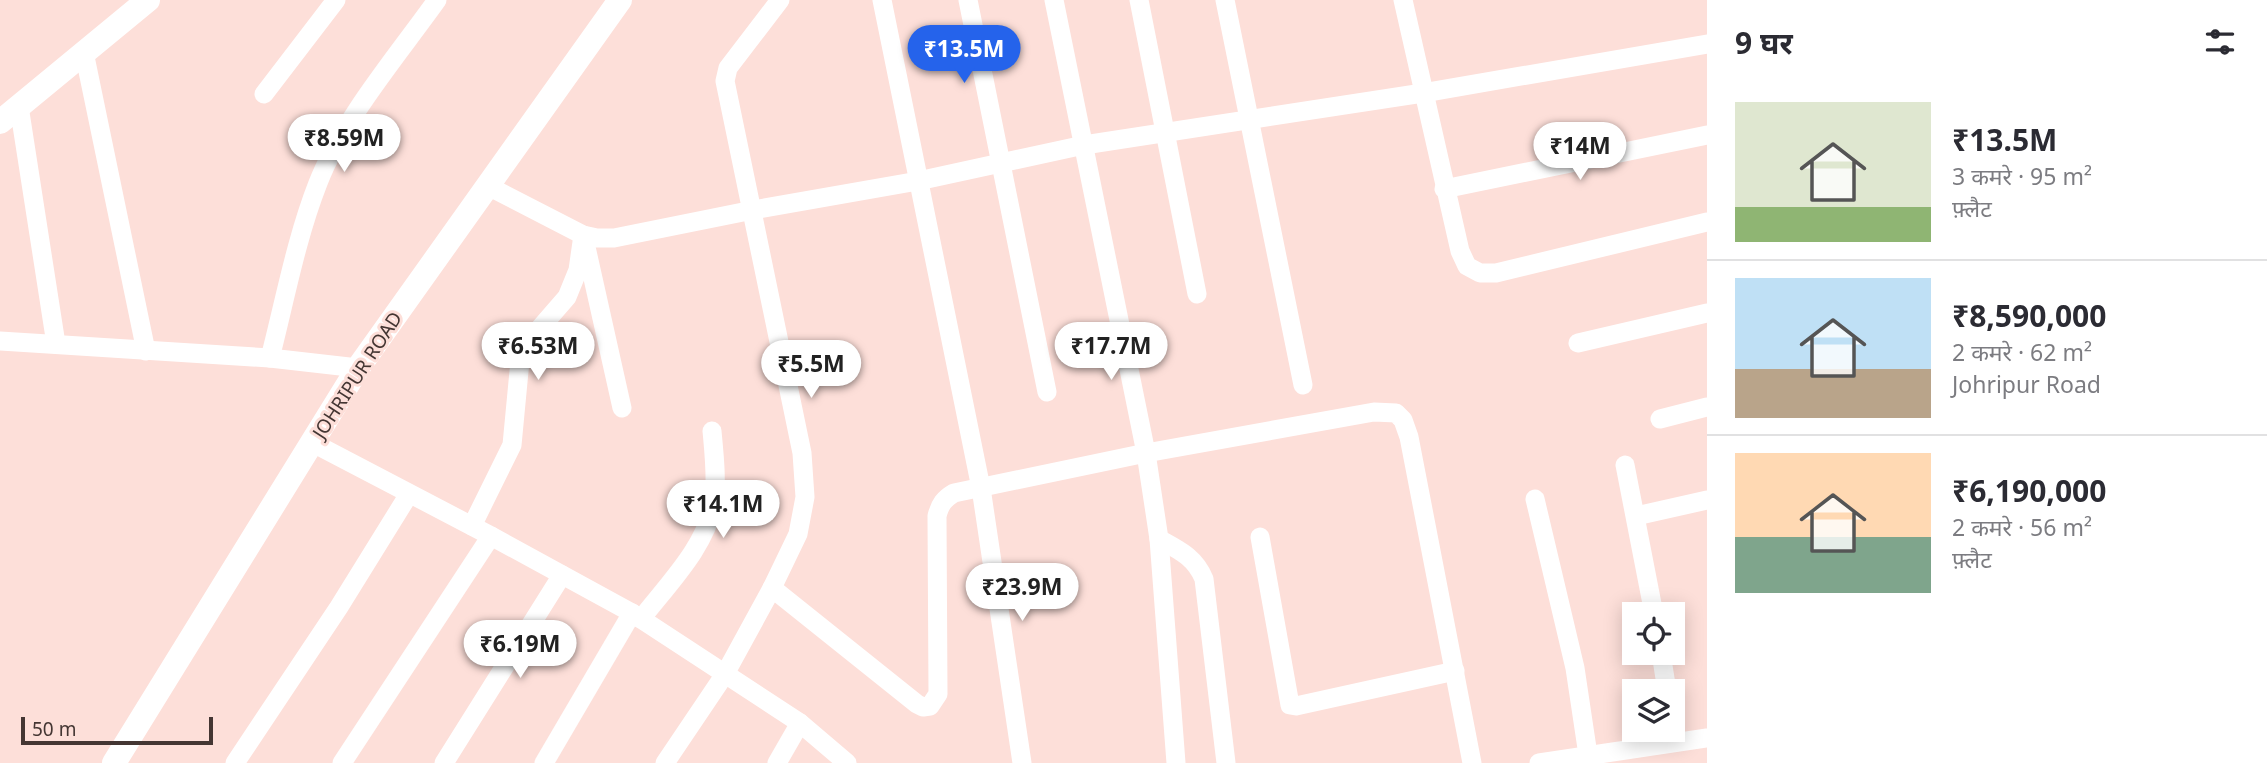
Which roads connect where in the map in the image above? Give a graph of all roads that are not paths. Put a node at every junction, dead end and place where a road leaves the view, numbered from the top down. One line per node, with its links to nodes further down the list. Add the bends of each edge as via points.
1 (148, 0): 13 (street)
2 (336, 0): 15 (street)
3 (437, 0): 35 (street, via 331,155 310,209)
4 (620, 0): 24 (street, JOHRIPUR ROAD)
5 (780, 0): 26 (street, via 725,74)
6 (882, 0): 23 (street)
7 (968, 0): 22 (street)
8 (1054, 0): 21 (street)
9 (1139, 0): 19 (street)
10 (1225, 0): 17 (street)
11 (1403, 0): 14 (street)
12 (1707, 44): 14 (street)
13 (84, 52): 16 (street); 34 (street)
14 (1423, 93): 17 (street); 25 (street)
15 (264, 94)
16 (19, 106): 18 (street); 33 (street)
17 (1247, 119): 19 (street); 37 (street)
18 (0, 122)
19 (1164, 132): 21 (street); 29 (street)
20 (1707, 135): 25 (street)
21 (1084, 145): 22 (street); 44 (street)
22 (999, 163): 23 (street); 38 (street)
23 (918, 181): 26 (street); 46 (street)
24 (488, 186): 28 (street); 36 (street, JOHRIPUR ROAD)
25 (1444, 188): 27 (street, via 1460,251 1467,266 1480,273 1496,273)
26 (753, 210): 28 (street, via 614,238); 56 (street, via 802,453 805,497 798,534)
27 (1707, 222)
28 (583, 235): 40 (street); 51 (street, via 578,270 567,297 521,350 512,445)
29 (1197, 294)
30 (1707, 313): 32 (street)
31 (0, 341): 33 (street)
32 (1578, 343)
33 (56, 344): 34 (street)
34 (146, 351): 35 (street)
35 (270, 358): 36 (street)
36 (358, 368): 43 (street, JOHRIPUR ROAD)
37 (1303, 385)
38 (1047, 392)
39 (1707, 407): 41 (street)
40 (622, 408)
41 (1660, 419)
42 (712, 430): 58 (street, via 714,501 705,529 697,547)
43 (313, 443): 47 (street); 66 (street, JOHRIPUR ROAD)
44 (1146, 453): 46 (street); 54 (street); 59 (street, via 1374,412 1396,413 1409,437)
45 (1625, 465): 50 (street)
46 (981, 488): 56 (street, via 946,497 937,516 938,694 930,706 917,704); 74 (street)
47 (409, 494): 51 (street); 67 (street)
48 (1535, 499): 65 (street, via 1575,668)
49 (1707, 500): 50 (street)
50 (1636, 516): 57 (street)
51 (472, 526): 52 (street)
52 (491, 536): 55 (street); 68 (street)
53 (1260, 537): 59 (street, via 1290,705)
54 (1159, 539): 75 (street); 76 (street, via 1193,559 1204,579)
55 (562, 575): 58 (street); 69 (street)
56 (772, 588): 60 (street)
57 (1652, 602)
58 (637, 616): 60 (street); 70 (street)
59 (1455, 671): 77 (street)
60 (725, 674): 61 (street); 71 (street)
61 (800, 723): 72 (street); 73 (street)
62 (1685, 737): 63 (street)
63 (1707, 738)
64 (1646, 742): 65 (street)
65 (1588, 755): 78 (street)
66 (114, 763)
67 (234, 763)
68 (342, 763)
69 (444, 763)
70 (544, 763)
71 (665, 763)
72 (777, 763)
73 (847, 763)
74 (1022, 763)
75 (1177, 763)
76 (1226, 763)
77 (1472, 763)
78 (1539, 763)

